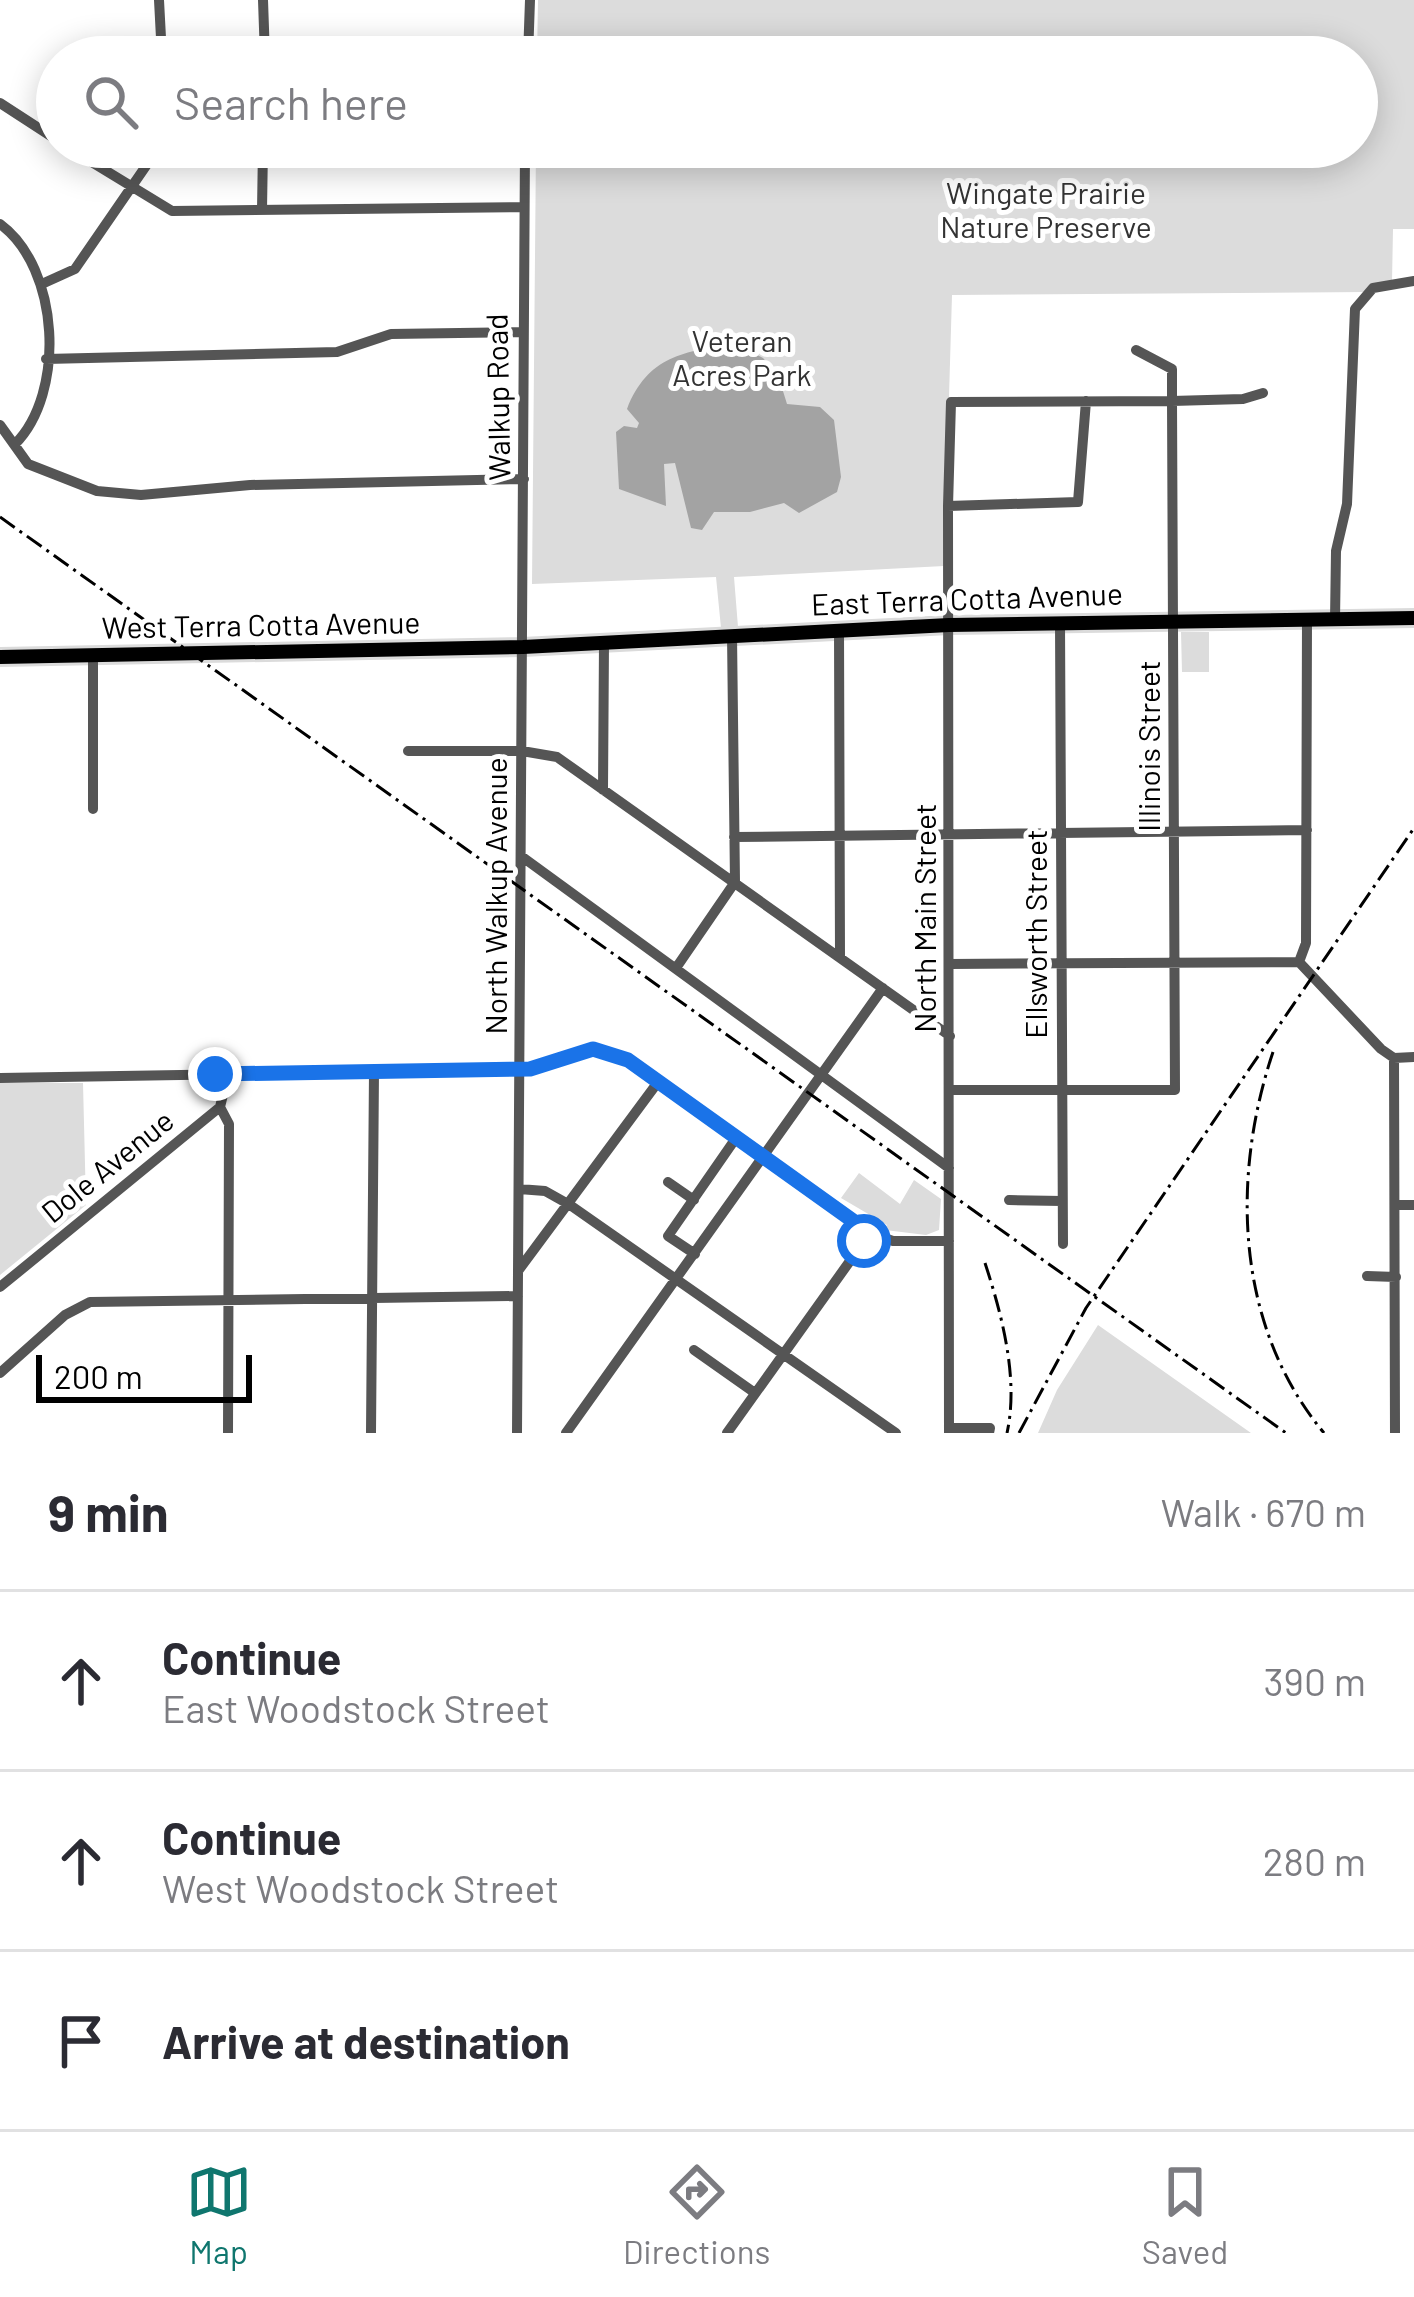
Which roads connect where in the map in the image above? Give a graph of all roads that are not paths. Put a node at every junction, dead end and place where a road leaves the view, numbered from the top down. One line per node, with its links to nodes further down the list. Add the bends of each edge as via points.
1 (159, 0): 4 (street)
2 (263, 0): 5 (street)
3 (530, 0): 6 (street)
4 (162, 36)
5 (264, 36)
6 (529, 36)
7 (0, 103): 8 (street)
8 (36, 126)
9 (99, 168): 13 (street)
10 (145, 168): 13 (street)
11 (263, 168): 15 (street)
12 (524, 168): 14 (street, Walkup Road)
13 (131, 189): 15 (street, via 172,211); 18 (street, via 75,269)
14 (523, 207): 15 (street); 19 (street, Walkup Road)
15 (262, 210)
16 (0, 224): 18 (street)
17 (1414, 281): 31 (street, via 1373,288 1352,323)
18 (44, 284): 21 (street)
19 (521, 332): 21 (street, via 391,334 337,352); 27 (street, Walkup Road)
20 (1136, 350): 24 (street, via 1172,369)
21 (46, 358): 26 (street, via 40,409)
22 (1263, 393): 24 (street)
23 (1086, 401): 24 (street); 28 (street, via 1082,496 1070,506); 28 (street, North Main Street, via 952,402)
24 (1172, 401): 32 (street, Illinois Street)
25 (0, 425): 26 (street)
26 (15, 444): 27 (street, via 28,464 57,478 141,495)
27 (524, 479): 38 (street, Walkup Road)
28 (948, 506): 34 (street, North Main Street)
29 (1414, 619): 31 (main road, East Terra Cotta Avenue)
30 (1306, 620): 31 (main road, East Terra Cotta Avenue); 32 (main road, East Terra Cotta Avenue); 45 (street)
31 (1334, 620)
32 (1173, 622): 33 (main road, East Terra Cotta Avenue); 47 (street, Illinois Street)
33 (1060, 623): 34 (main road, East Terra Cotta Avenue); 46 (street, Ellsworth Street)
34 (949, 625): 35 (main road, East Terra Cotta Avenue); 48 (street, North Main Street)
35 (839, 629): 36 (main road, East Terra Cotta Avenue); 49 (street)
36 (732, 635): 37 (main road, East Terra Cotta Avenue); 50 (street)
37 (604, 642): 38 (main road, East Terra Cotta Avenue); 43 (street)
38 (523, 647): 39 (main road, West Terra Cotta Avenue); 42 (street, North Walkup Avenue)
39 (93, 656): 40 (main road, West Terra Cotta Avenue); 44 (street)
40 (0, 657)
41 (408, 751): 42 (street)
42 (522, 751): 43 (street, via 550,754); 51 (street, North Walkup Avenue)
43 (603, 790): 52 (street)
44 (93, 809)
45 (1307, 830): 47 (street); 54 (street)
46 (1061, 832): 47 (street); 48 (street); 56 (street, Ellsworth Street)
47 (1174, 832): 57 (street, Illinois Street)
48 (950, 834): 49 (street); 55 (street, North Main Street)
49 (841, 836): 50 (street); 53 (street)
50 (734, 837): 52 (street)
51 (521, 856): 58 (street); 63 (street, North Walkup Avenue)
52 (735, 883): 53 (street); 58 (street)
53 (840, 957): 59 (street)
54 (1299, 962): 57 (street); 61 (street)
55 (950, 964): 56 (street); 60 (street, North Main Street)
56 (1061, 964): 57 (street); 70 (street, Ellsworth Street)
57 (1174, 964): 70 (street, Illinois Street, via 1175,1090)
58 (676, 968): 66 (street)
59 (883, 988): 60 (street); 66 (street)
60 (950, 1036): 69 (street, North Main Street)
61 (1394, 1058): 62 (street); 81 (street)
62 (1414, 1058)
63 (520, 1069): 64 (street); 68 (street, via 593,1049 616,1053); 76 (street, North Walkup Avenue)
64 (374, 1071): 65 (street); 93 (street)
65 (228, 1074): 67 (street); 71 (street)
66 (823, 1075): 73 (street); 74 (street)
67 (0, 1078)
68 (658, 1082): 72 (street); 80 (street)
69 (950, 1090): 70 (street); 74 (street, North Main Street)
70 (1062, 1090): 79 (street, Ellsworth Street)
71 (220, 1107): 91 (street, Dole Avenue); 94 (street, via 229,1124)
72 (736, 1138): 73 (street); 77 (street)
73 (764, 1158): 83 (street); 86 (street)
74 (950, 1168): 84 (street, North Main Street)
75 (668, 1182): 77 (street)
76 (519, 1189): 80 (street); 87 (street, North Walkup Avenue)
77 (694, 1200): 86 (street, via 668,1236)
78 (1009, 1200): 79 (street)
79 (1063, 1201): 85 (street, Ellsworth Street)
80 (570, 1205): 87 (street); 90 (street)
81 (1396, 1205): 82 (street); 89 (street)
82 (1414, 1205)
83 (870, 1233): 84 (street); 98 (street)
84 (949, 1241): 101 (street, North Main Street)
85 (1063, 1244)
86 (694, 1254): 90 (street)
87 (518, 1271): 92 (street, North Walkup Avenue)
88 (1366, 1276): 89 (street)
89 (1396, 1277): 95 (street)
90 (674, 1281): 98 (street); 106 (street)
91 (0, 1287)
92 (518, 1296): 93 (street); 105 (street, North Walkup Avenue)
93 (371, 1298): 94 (street); 104 (street)
94 (228, 1299): 99 (street, via 81,1305); 103 (street)
95 (1396, 1338): 96 (street); 110 (street)
96 (1414, 1338)
97 (694, 1350): 100 (street)
98 (781, 1355): 100 (street); 108 (street)
99 (0, 1373)
100 (755, 1393): 107 (street)
101 (949, 1431): 102 (street)
102 (970, 1431): 109 (street)
103 (228, 1433)
104 (371, 1433)
105 (517, 1433)
106 (566, 1433)
107 (727, 1433)
108 (896, 1433)
109 (989, 1433)
110 (1395, 1433)

